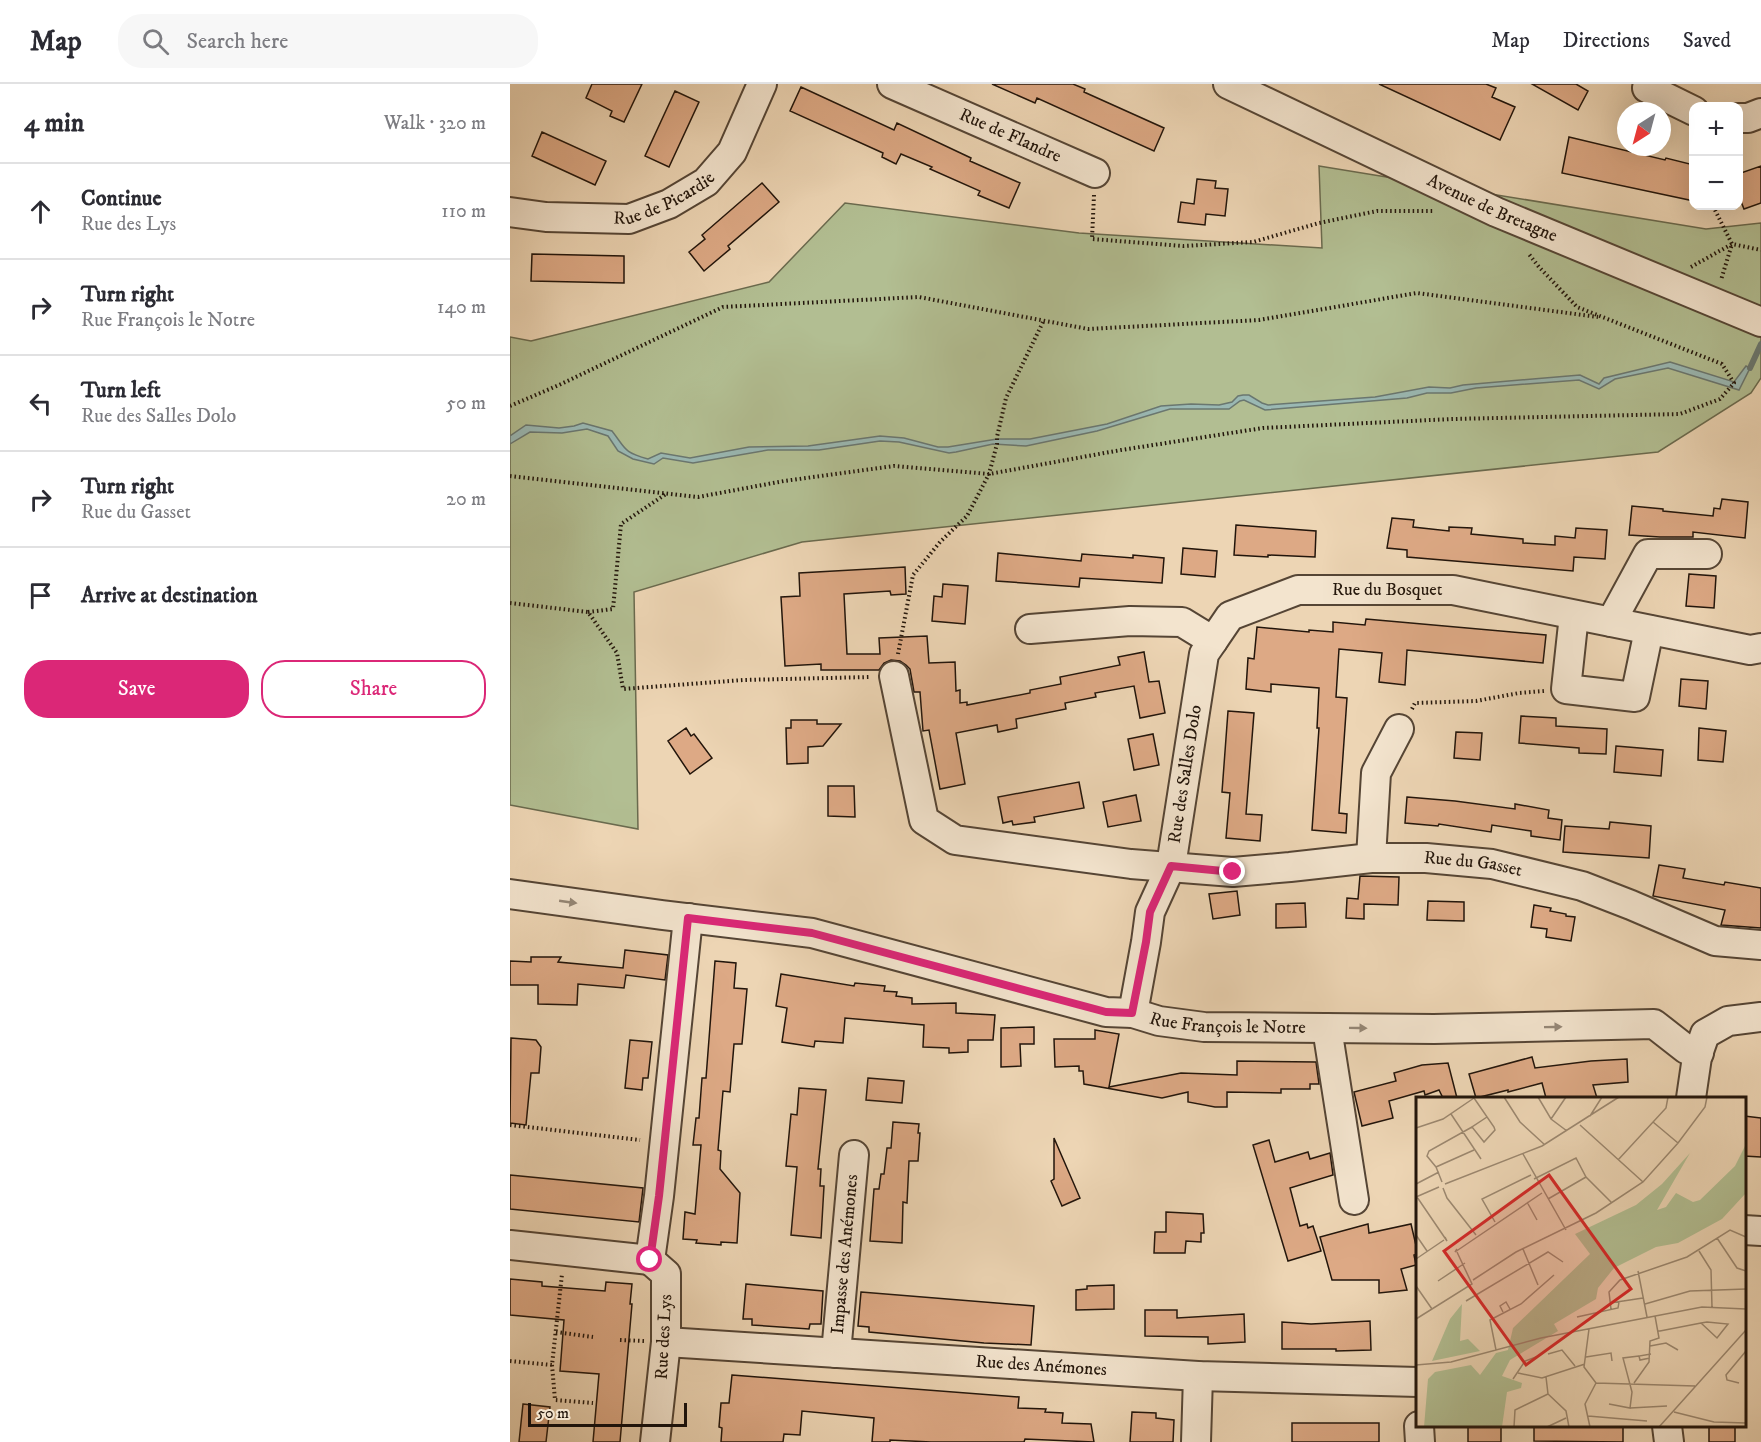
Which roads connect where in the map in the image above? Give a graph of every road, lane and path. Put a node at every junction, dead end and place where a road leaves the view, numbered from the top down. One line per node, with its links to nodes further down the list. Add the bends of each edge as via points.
1 (892, 84): 8 (street, Rue de Flandre)
2 (1228, 84): 15 (street, Avenue de Bretagne, via 1496,212)
3 (757, 85): 10 (street, Rue de Picardie, via 732,152 706,182 669,204 629,219)
4 (1647, 88): 5 (street)
5 (1689, 109)
6 (1761, 113): 7 (street)
7 (1743, 118)
8 (1095, 173): 11 (path, via 1092,239 1183,246 1253,242 1377,211 1434,211)
9 (1715, 210): 12 (path)
10 (510, 212)
11 (1445, 215)
12 (1732, 244): 14 (path); 15 (path); 16 (path)
13 (1525, 249): 17 (path, via 1578,307)
14 (1761, 250)
15 (1664, 282): 16 (street, Avenue de Bretagne)
16 (1714, 303): 19 (street, Avenue de Bretagne)
17 (1604, 318): 18 (path, via 1417,293 1259,320 1088,329); 21 (path, via 1722,363 1734,383 1720,399 1680,414 1263,428)
18 (1043, 322): 20 (path, via 919,297 723,307); 21 (path, via 1006,398)
19 (1761, 322)
20 (510, 406)
21 (989, 474): 23 (path, via 894,466 698,498); 33 (path, via 967,516 913,575)
22 (510, 476): 23 (path)
23 (666, 494): 26 (path, via 621,524 613,609)
24 (1707, 554): 28 (street, via 1648,554)
25 (510, 603): 26 (path)
26 (588, 612): 33 (path, via 617,653 622,689 743,680)
27 (1574, 615): 28 (street, Rue du Bosquet); 31 (street, Rue du Bosquet, via 1453,590 1298,590 1230,616); 34 (street)
28 (1611, 622): 30 (street, Rue du Bosquet)
29 (1030, 629): 31 (street, via 1130,621 1182,622)
30 (1649, 630): 32 (street, Rue du Bosquet, via 1750,650); 34 (street, via 1635,697)
31 (1213, 640): 37 (street, Rue des Salles Dolo, via 1204,654)
32 (1761, 648)
33 (894, 676): 37 (street, Rue du Gasset, via 924,820 955,840)
34 (1566, 689): 35 (path, via 1476,701 1415,704)
35 (1399, 729): 36 (street, via 1376,773)
36 (1371, 858): 37 (street, Rue du Gasset, via 1233,872); 40 (street, Rue du Gasset, via 1492,864 1582,886 1715,941)
37 (1171, 866): 41 (street, Rue des Salles Dolo, via 1150,912)
38 (510, 894): 39 (street, Rue François le Notre, one-way to 39)
39 (688, 918): 41 (street, Rue François le Notre, via 812,933 1106,1012); 47 (street)
40 (1761, 945)
41 (1132, 1013): 43 (street, Rue François le Notre, via 1204,1027)
42 (1761, 1017): 44 (street, via 1728,1021 1705,1034)
43 (1327, 1028): 44 (street, Rue François le Notre, one-way to 44, via 1654,1024); 49 (street)
44 (1698, 1055): 45 (street)
45 (1691, 1097)
46 (510, 1125): 47 (path)
47 (665, 1142): 54 (street)
48 (854, 1155): 58 (street, Impasse des Anémones)
49 (1354, 1200)
50 (1746, 1230): 51 (street)
51 (1761, 1231)
52 (510, 1245): 53 (street)
53 (565, 1251): 54 (street); 55 (path)
54 (650, 1260): 57 (street, Rue des Lys, via 666,1274)
55 (556, 1332): 56 (path); 60 (path)
56 (593, 1337)
57 (666, 1342): 58 (street, Rue des Anémones); 66 (street, Rue des Lys)
58 (836, 1353): 61 (street, Rue des Anémones)
59 (510, 1361): 60 (path)
60 (552, 1365): 63 (path, via 555,1400)
61 (1198, 1376): 62 (street, Rue des Anémones); 67 (street)
62 (1416, 1389)
63 (593, 1403)
64 (1419, 1427): 68 (street)
65 (1668, 1427): 69 (street)
66 (655, 1442)
67 (1196, 1442)
68 (1420, 1442)
69 (1669, 1442)

